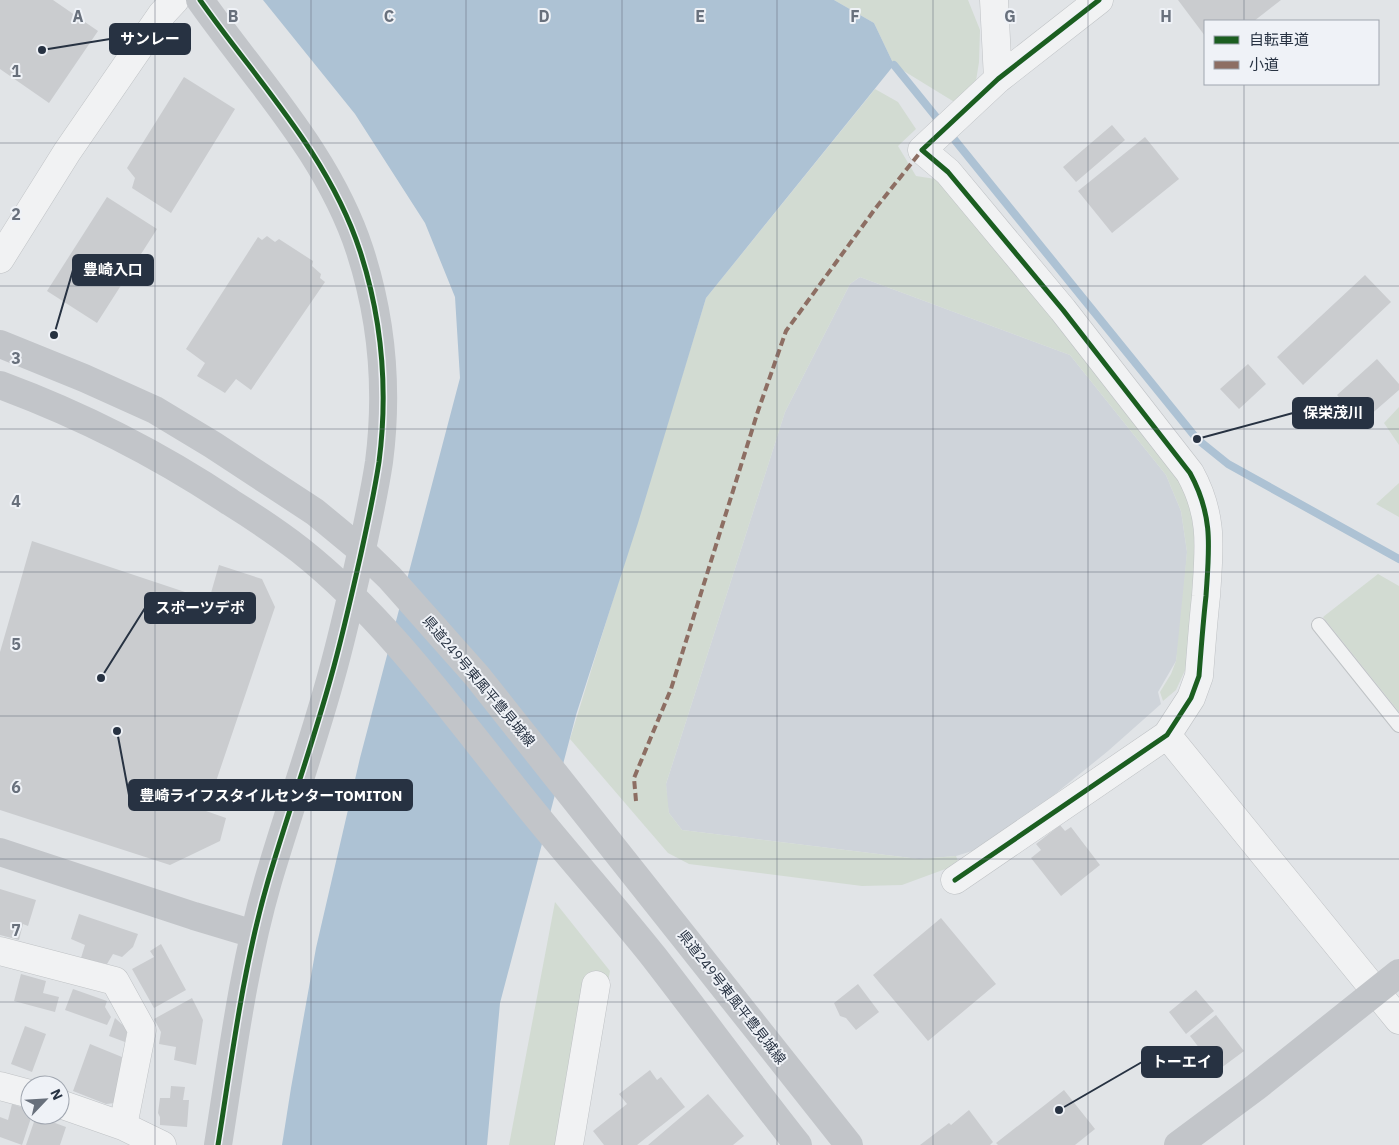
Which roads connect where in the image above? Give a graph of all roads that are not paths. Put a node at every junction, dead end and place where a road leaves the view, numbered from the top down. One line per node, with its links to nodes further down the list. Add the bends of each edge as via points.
1 (175, 0): 6 (street, via 67,152)
2 (200, 0): 9 (main road, via 317,159 360,250 376,314 383,379 379,460)
3 (994, 0): 5 (street)
4 (1099, 0): 5 (street)
5 (998, 79): 13 (street, via 922,150 948,172 1069,318 1190,473 1206,513 1210,542 1199,676 1191,698)
6 (0, 259)
7 (0, 344): 9 (main road, 県道249号東風平豊見城線, via 155,410 315,512)
8 (0, 385): 10 (main road, via 48,402 123,438 189,475 262,522)
9 (362, 550): 10 (main road); 30 (main road, 県道249号東風平豊見城線, via 478,676)
10 (352, 595): 16 (main road, via 332,675 267,882); 29 (main road, via 448,705 652,956)
11 (1318, 626): 12 (lane)
12 (1399, 725)
13 (1167, 735): 15 (street); 20 (street)
14 (0, 852): 16 (main road)
15 (956, 880)
16 (254, 934): 27 (main road)
17 (0, 951): 25 (street, via 115,982 142,1030)
18 (1399, 973): 20 (main road)
19 (596, 985): 28 (street)
20 (1376, 992): 21 (street); 31 (main road)
21 (1399, 1020)
22 (0, 1086): 23 (street)
23 (20, 1091)
24 (70, 1107): 25 (street)
25 (124, 1126): 26 (street)
26 (162, 1145)
27 (218, 1145)
28 (569, 1145)
29 (798, 1145)
30 (850, 1145)
31 (1178, 1145)

